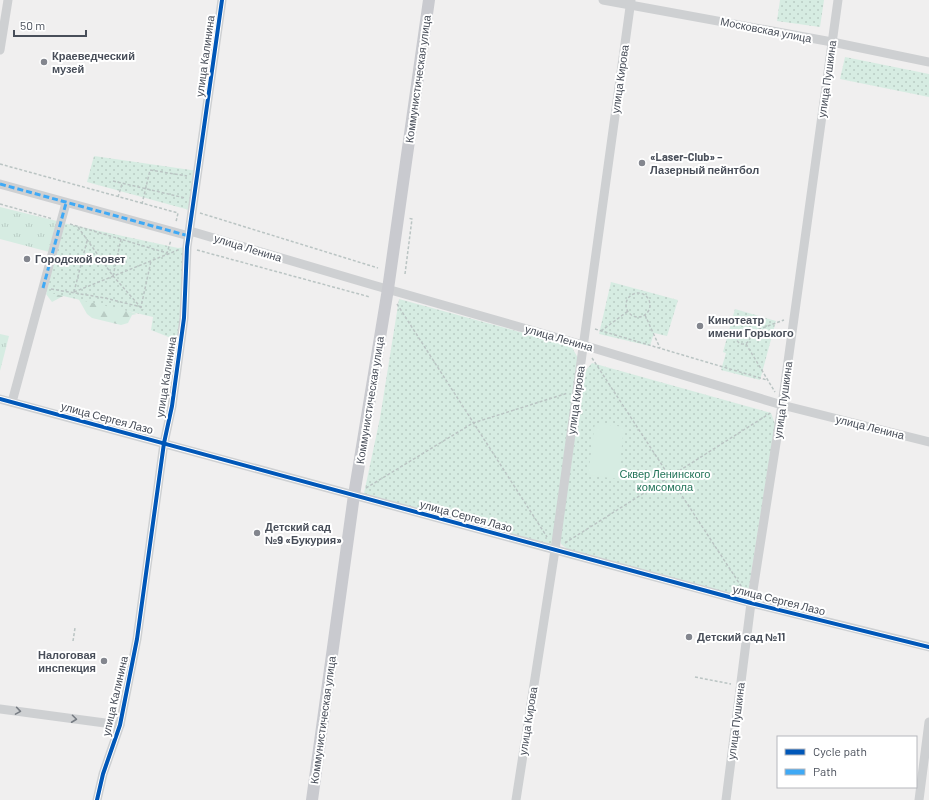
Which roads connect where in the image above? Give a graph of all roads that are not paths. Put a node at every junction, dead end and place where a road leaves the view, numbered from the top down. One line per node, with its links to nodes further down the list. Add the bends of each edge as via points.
1 (8, 0): 8 (street)
2 (222, 0): 12 (street, улица Калинина)
3 (429, 0): 13 (main road, Коммунистическая улица)
4 (603, 0): 6 (street, Московская улица)
5 (838, 0): 7 (street, улица Пушкина)
6 (631, 2): 7 (street, Московская улица); 14 (street, улица Кирова)
7 (832, 42): 9 (street, Московская улица); 17 (street, улица Пушкина)
8 (0, 50)
9 (929, 62)
10 (0, 184): 11 (street, улица Ленина)
11 (66, 203): 12 (street, улица Ленина, via 173,232); 16 (street)
12 (190, 233): 13 (street, улица Ленина); 19 (street, улица Калинина, via 187,247 184,318 172,406)
13 (388, 289): 14 (street, улица Ленина); 20 (main road, Коммунистическая улица)
14 (583, 345): 17 (street, улица Ленина); 21 (street, улица Кирова)
15 (0, 399): 16 (street, улица Сергея Лазо)
16 (12, 402): 19 (street, улица Сергея Лазо)
17 (782, 405): 18 (street, улица Ленина); 22 (street, улица Пушкина)
18 (929, 442)
19 (164, 443): 20 (street, улица Сергея Лазо); 26 (street, улица Калинина, via 136,639)
20 (354, 495): 21 (street, улица Сергея Лазо); 29 (main road, Коммунистическая улица)
21 (555, 550): 22 (street, улица Сергея Лазо); 30 (street, улица Кирова)
22 (751, 603): 23 (street, улица Сергея Лазо); 31 (street, улица Пушкина)
23 (929, 647)
24 (0, 708): 26 (street, one-way to 26)
25 (929, 722): 27 (street)
26 (120, 725): 28 (street, улица Калинина)
27 (926, 761): 32 (street)
28 (97, 800)
29 (312, 800)
30 (516, 800)
31 (726, 800)
32 (919, 800)

